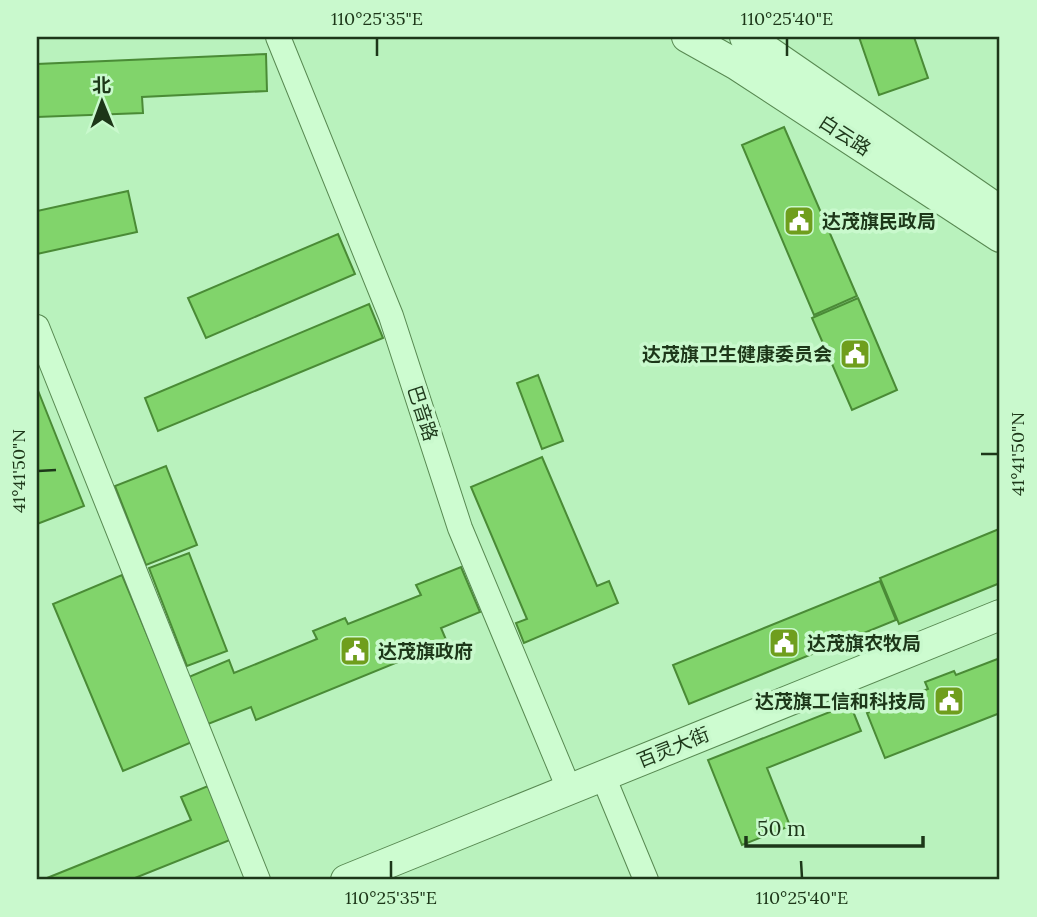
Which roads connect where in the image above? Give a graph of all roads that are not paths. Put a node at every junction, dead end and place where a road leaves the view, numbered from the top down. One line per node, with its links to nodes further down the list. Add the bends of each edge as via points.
1 (278, 37): 9 (street, 巴音路, via 391,316 460,528)
2 (687, 37): 5 (street, 白云路)
3 (745, 37): 4 (street, 白云路)
4 (1000, 211)
5 (1000, 237)
6 (37, 327): 10 (street)
7 (1000, 615): 8 (street, 百灵大街)
8 (603, 776): 9 (street, 百灵大街); 12 (street)
9 (569, 789): 11 (street, 百灵大街)
10 (258, 880)
11 (346, 880)
12 (646, 880)

